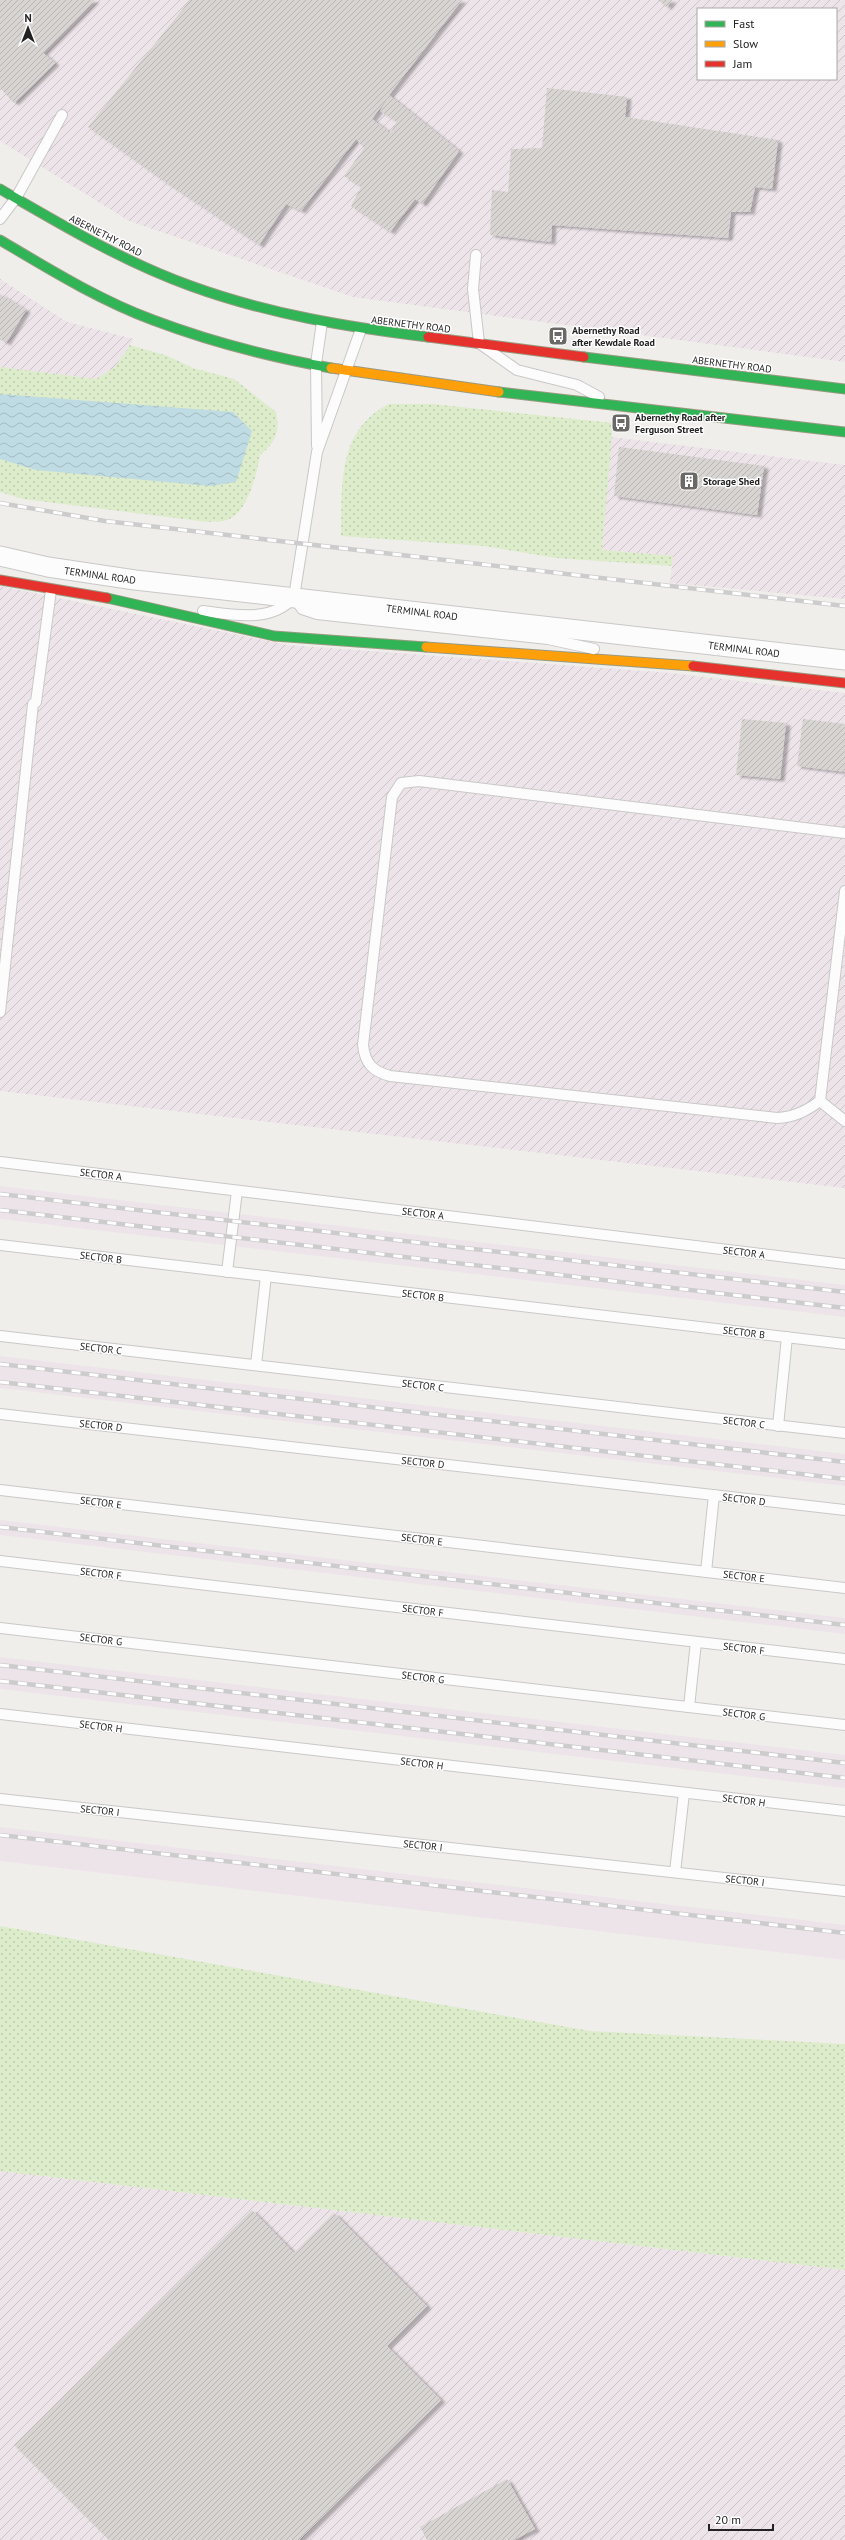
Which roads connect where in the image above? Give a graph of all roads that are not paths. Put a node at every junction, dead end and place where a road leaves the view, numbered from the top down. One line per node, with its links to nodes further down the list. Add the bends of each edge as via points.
1 (62, 115): 3 (lane)
2 (0, 189): 3 (main road, ABERNETHY ROAD)
3 (16, 198): 4 (lane); 7 (main road, ABERNETHY ROAD, via 88,240 152,270 218,296)
4 (0, 219)
5 (0, 240): 10 (main road, via 68,280 154,320 209,340 262,354)
6 (476, 255): 9 (lane, via 473,289)
7 (322, 322): 8 (main road, ABERNETHY ROAD); 10 (lane)
8 (361, 329): 9 (main road, ABERNETHY ROAD); 11 (lane)
9 (479, 343): 12 (main road, ABERNETHY ROAD); 13 (lane, via 517,370 577,385)
10 (316, 364): 11 (main road); 15 (lane)
11 (347, 370): 13 (main road, via 435,384); 15 (lane)
12 (845, 389)
13 (613, 405): 14 (main road)
14 (845, 432)
15 (317, 452): 19 (lane)
16 (0, 556): 19 (street, TERMINAL ROAD, via 85,573)
17 (0, 580): 18 (main road)
18 (51, 590): 20 (main road); 26 (lane, via 34,704)
19 (294, 597): 20 (lane, via 278,609 250,615); 21 (street, TERMINAL ROAD); 22 (lane, via 302,609 317,614 548,639)
20 (133, 603): 22 (main road, via 274,636)
21 (845, 660)
22 (663, 663): 23 (main road)
23 (845, 683)
24 (845, 833): 27 (lane, via 419,780 401,783 392,797 364,1045 364,1056 370,1066 378,1073 390,1076 777,1118 791,1118 804,1113)
25 (845, 891): 27 (lane)
26 (0, 1012)
27 (820, 1101): 28 (lane)
28 (845, 1121)
29 (0, 1162): 30 (lane, SECTOR A)
30 (237, 1191): 32 (lane, SECTOR A); 33 (lane)
31 (0, 1246): 33 (lane, SECTOR B)
32 (845, 1264)
33 (227, 1272): 34 (lane, SECTOR B)
34 (266, 1276): 36 (lane, SECTOR B); 38 (lane)
35 (0, 1336): 38 (lane, SECTOR C)
36 (787, 1338): 37 (lane, SECTOR B); 40 (lane)
37 (845, 1344)
38 (256, 1365): 40 (lane, SECTOR C)
39 (0, 1414): 43 (lane, SECTOR D)
40 (778, 1426): 41 (lane, SECTOR C)
41 (845, 1433)
42 (0, 1490): 46 (lane, SECTOR E)
43 (714, 1495): 44 (lane, SECTOR D); 46 (lane)
44 (845, 1510)
45 (0, 1561): 49 (lane, SECTOR F)
46 (706, 1572): 47 (lane, SECTOR E)
47 (845, 1588)
48 (0, 1628): 51 (lane, SECTOR G)
49 (696, 1642): 50 (lane, SECTOR F); 51 (lane)
50 (845, 1659)
51 (689, 1707): 53 (lane, SECTOR G)
52 (0, 1714): 54 (lane, SECTOR H)
53 (845, 1725)
54 (684, 1792): 56 (lane, SECTOR H); 57 (lane)
55 (0, 1799): 57 (lane, SECTOR I)
56 (845, 1811)
57 (675, 1872): 58 (lane, SECTOR I)
58 (845, 1891)

